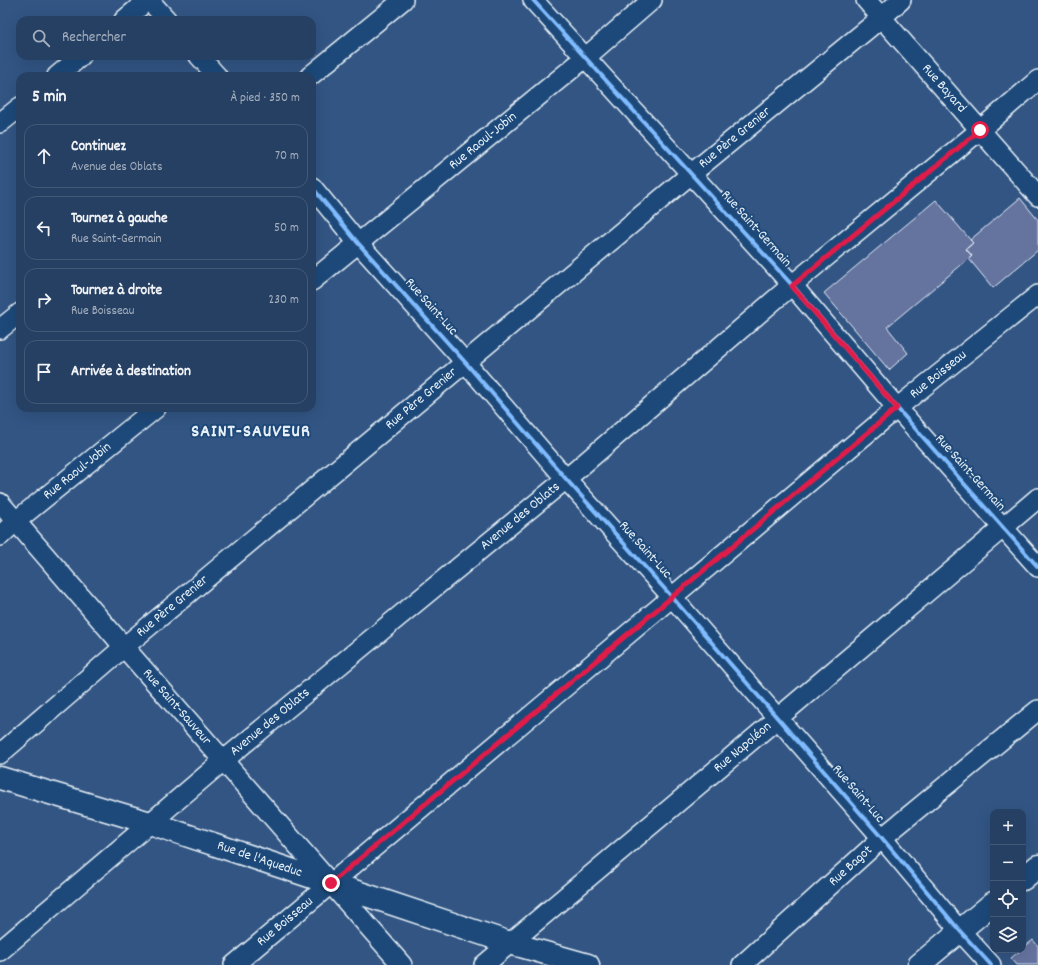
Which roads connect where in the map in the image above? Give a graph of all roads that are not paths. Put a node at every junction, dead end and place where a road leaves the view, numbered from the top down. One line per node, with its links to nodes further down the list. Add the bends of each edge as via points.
1 (149, 0): 7 (street); 8 (street)
2 (402, 0): 15 (street)
3 (533, 0): 10 (street, Rue Saint-Germain)
4 (652, 0): 10 (street, Rue Raoul-Jobin)
5 (866, 0): 9 (street, Rue Bayard)
6 (901, 0): 9 (street, Rue Père Grenier)
7 (129, 16)
8 (163, 16)
9 (881, 18): 19 (street, Rue Bayard); 20 (street, Rue Père Grenier)
10 (585, 58): 20 (street, Rue Saint-Germain); 23 (street, Rue Raoul-Jobin)
11 (76, 60): 13 (street)
12 (203, 60): 14 (street)
13 (62, 72)
14 (213, 72)
15 (315, 72)
16 (1038, 80): 19 (street, Avenue des Oblats)
17 (16, 110): 18 (street)
18 (0, 123)
19 (980, 130): 22 (street, Rue Bayard); 25 (street, Avenue des Oblats)
20 (691, 174): 25 (street, Rue Saint-Germain); 29 (street, Rue Père Grenier)
21 (316, 192): 23 (street, Rue Saint-Luc)
22 (1038, 196)
23 (358, 243): 24 (street, Rue Raoul-Jobin); 29 (street, Rue Saint-Luc)
24 (316, 278)
25 (792, 286): 30 (street, Rue Saint-Germain); 32 (street, Avenue des Oblats)
26 (1038, 295): 30 (street, Rue Boisseau)
27 (16, 316): 28 (street)
28 (0, 329)
29 (465, 362): 32 (street, Rue Saint-Luc); 40 (street, Rue Père Grenier)
30 (897, 408): 36 (street, Rue Saint-Germain); 39 (street, Rue Boisseau)
31 (151, 412): 35 (street, Rue Raoul-Jobin)
32 (566, 479): 39 (street, Rue Saint-Luc); 44 (street, Avenue des Oblats)
33 (1038, 498): 36 (street, Rue Napoléon)
34 (0, 503): 35 (street, Rue Saint-Sauveur)
35 (16, 521): 37 (street, Rue Raoul-Jobin); 40 (street, Rue Saint-Sauveur)
36 (1003, 527): 38 (street, Rue Saint-Germain); 42 (street, Rue Napoléon)
37 (0, 536)
38 (1038, 567)
39 (672, 597): 42 (street, Rue Saint-Luc); 50 (street, Rue Boisseau)
40 (124, 647): 43 (street, Rue Père Grenier); 44 (street, Rue Saint-Sauveur)
41 (1038, 710): 47 (street, Rue Bagot)
42 (778, 718): 47 (street, Rue Saint-Luc); 53 (street, Rue Napoléon)
43 (0, 754)
44 (223, 761): 46 (street, Avenue des Oblats); 50 (street, Rue Saint-Sauveur)
45 (0, 778): 46 (street, Rue de l'Aqueduc)
46 (150, 823): 50 (street, Rue de l'Aqueduc); 54 (street, Avenue des Oblats)
47 (882, 838): 52 (street, Rue Saint-Luc); 59 (street, Rue Bagot)
48 (1038, 866): 49 (street)
49 (1026, 876)
50 (331, 883): 53 (street, Rue de l'Aqueduc); 55 (street, Rue Boisseau); 56 (street, Rue Saint-Sauveur)
51 (990, 906): 52 (street)
52 (960, 931): 60 (street); 61 (street, Rue Saint-Luc)
53 (510, 943): 57 (street, Rue Napoléon); 58 (street, Rue de l'Aqueduc)
54 (0, 951)
55 (234, 965)
56 (402, 965)
57 (484, 965)
58 (588, 965)
59 (742, 965)
60 (919, 965)
61 (991, 965)

